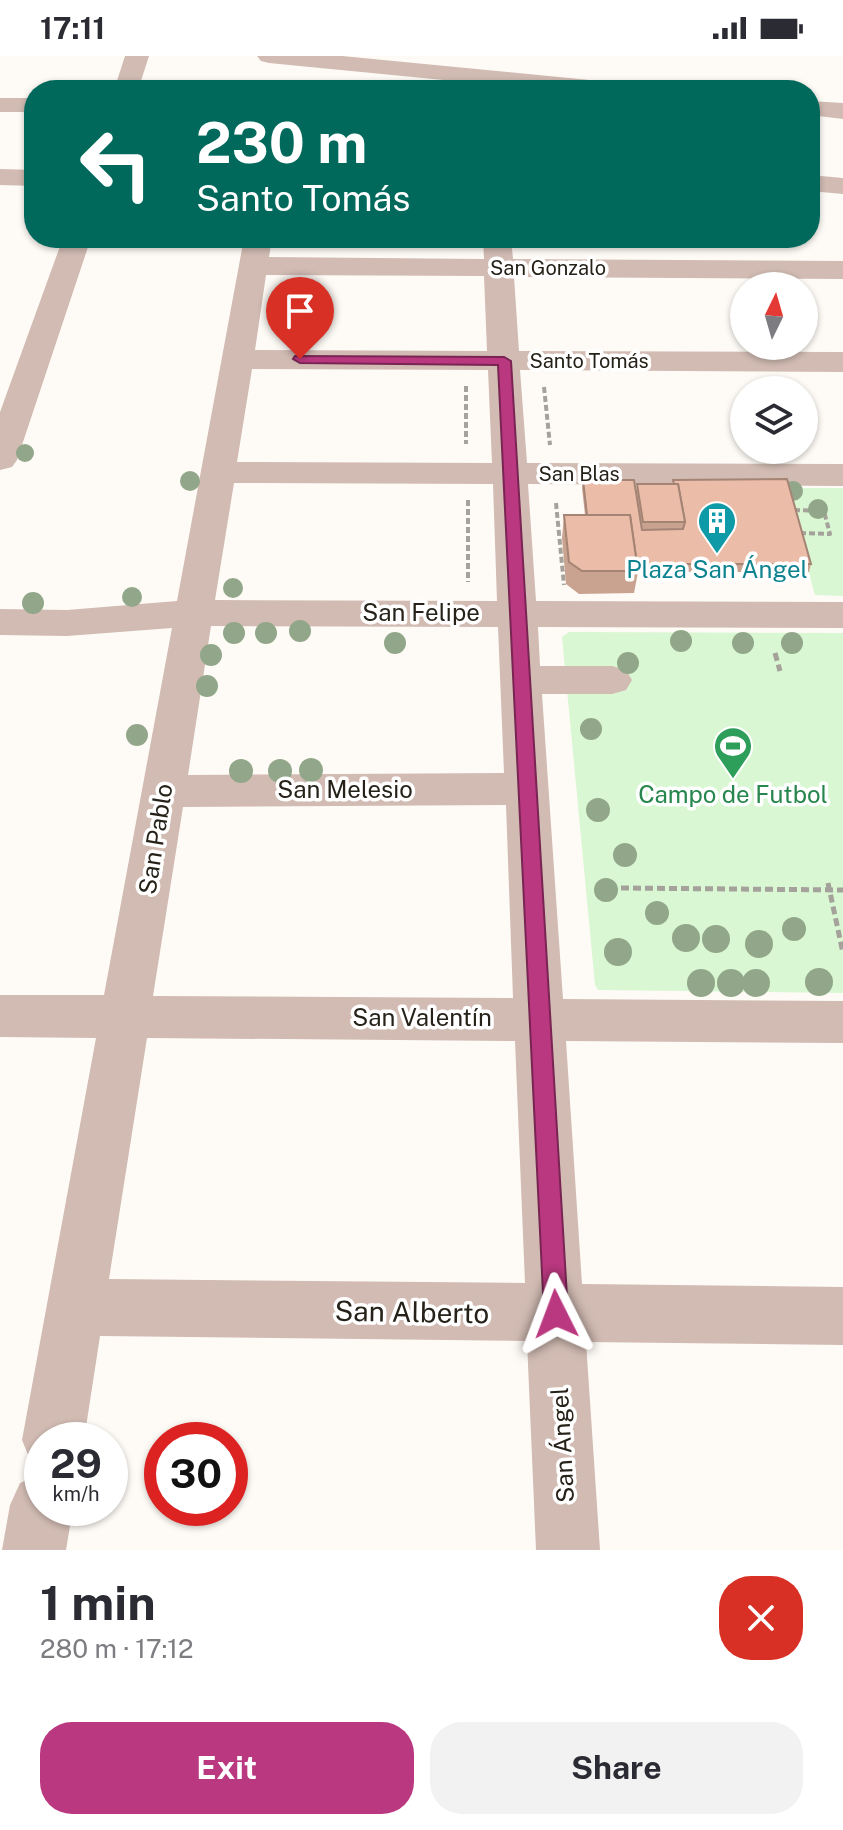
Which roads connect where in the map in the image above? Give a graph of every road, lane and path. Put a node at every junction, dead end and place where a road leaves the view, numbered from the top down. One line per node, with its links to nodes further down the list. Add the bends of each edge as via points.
1 (137, 56): 4 (street)
2 (269, 56): 3 (street)
3 (489, 75): 5 (street)
4 (129, 80)
5 (533, 80)
6 (0, 105): 7 (street)
7 (24, 105)
8 (820, 109): 9 (street)
9 (843, 111)
10 (0, 177): 11 (street)
11 (24, 178)
12 (820, 184): 13 (street)
13 (843, 186)
14 (74, 248): 22 (street)
15 (256, 252): 16 (street, San Gonzalo); 18 (street, San Pablo)
16 (498, 253): 17 (street, San Gonzalo); 20 (street, San Ángel)
17 (843, 270)
18 (238, 359): 20 (street, Santo Tomás); 23 (street, San Pablo)
19 (843, 362): 20 (street, Santo Tomás)
20 (485, 367): 21 (path); 24 (street, San Ángel)
21 (466, 447)
22 (0, 460)
23 (219, 472): 24 (street, San Blas); 32 (street, San Pablo)
24 (489, 481): 25 (street, San Blas); 30 (path); 33 (street, San Ángel)
25 (831, 486): 29 (path)
26 (791, 498): 28 (path)
27 (556, 501): 31 (path)
28 (794, 510): 29 (path); 29 (path, via 801,534 830,534)
29 (823, 511)
30 (468, 595)
31 (565, 596)
32 (195, 613): 33 (street, San Felipe); 35 (street, San Felipe, via 67,623); 41 (street, San Pablo)
33 (518, 613): 34 (street, San Felipe); 38 (street, San Ángel)
34 (843, 615)
35 (0, 622)
36 (775, 653): 37 (path)
37 (780, 671)
38 (521, 680): 39 (street); 40 (street, San Ángel)
39 (612, 680)
40 (527, 789): 41 (street, San Melesio); 48 (street, San Ángel)
41 (163, 791): 47 (street, San Pablo)
42 (829, 886): 43 (path); 44 (path); 45 (path)
43 (621, 888)
44 (843, 890)
45 (843, 953)
46 (0, 1016): 47 (street, San Valentín)
47 (127, 1017): 48 (street, San Valentín); 50 (street, San Pablo)
48 (539, 1019): 49 (street, San Valentín); 51 (street, San Ángel)
49 (843, 1022)
50 (77, 1307): 51 (street, San Alberto); 53 (street, San Pablo)
51 (556, 1314): 52 (street, San Alberto); 56 (street, San Ángel)
52 (843, 1316)
53 (56, 1422)
54 (38, 1526): 55 (street)
55 (34, 1550)
56 (568, 1550)

